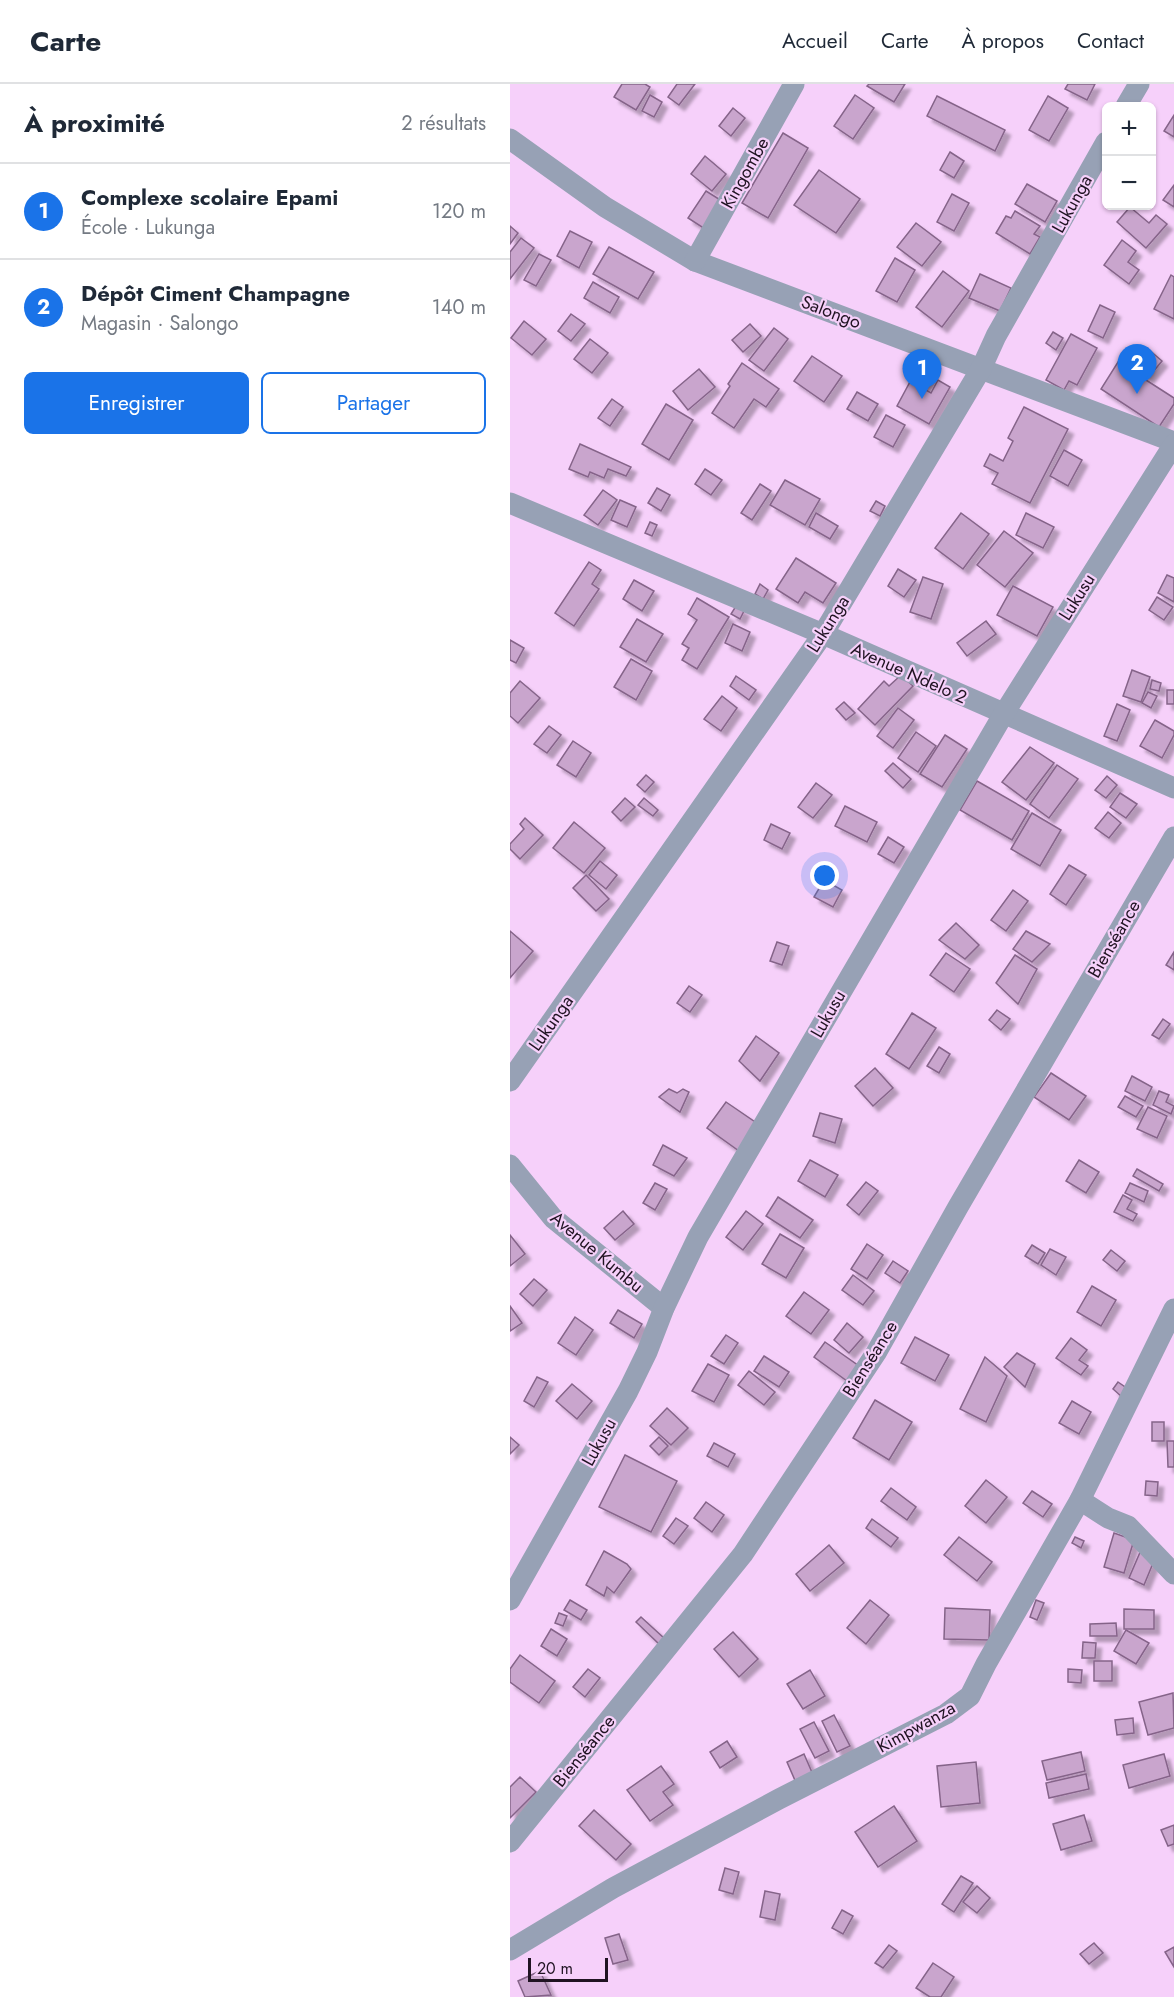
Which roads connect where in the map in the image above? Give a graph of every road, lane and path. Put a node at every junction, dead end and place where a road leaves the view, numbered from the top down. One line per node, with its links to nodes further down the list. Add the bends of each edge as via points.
1 (794, 84): 6 (street, Kingombe)
2 (1139, 84): 3 (street)
3 (1128, 102)
4 (510, 139): 6 (street, Salongo, via 605,207)
5 (1102, 151): 7 (street, Lukunga)
6 (695, 261): 7 (street, Salongo)
7 (981, 369): 8 (street, Salongo); 10 (street, Lukunga)
8 (1174, 443): 11 (street, Lukusu)
9 (510, 503): 10 (street, Avenue Ndelo 2)
10 (823, 634): 11 (street, Avenue Ndelo 2); 14 (street, Lukunga)
11 (1003, 715): 12 (street, Avenue Ndelo 2); 16 (street, Lukusu, via 698,1237)
12 (1174, 788)
13 (1174, 837): 21 (street, Bienséance, via 876,1353 743,1554)
14 (510, 1081)
15 (510, 1165): 16 (street, Avenue Kumbu, via 553,1218)
16 (664, 1308): 20 (street, Lukusu, via 628,1391)
17 (1174, 1309): 18 (street, Kimpwanza)
18 (1080, 1500): 19 (street, via 1128,1526); 22 (street, Kimpwanza, via 970,1696 946,1713 613,1888)
19 (1174, 1574)
20 (510, 1600)
21 (510, 1842)
22 (510, 1950)

